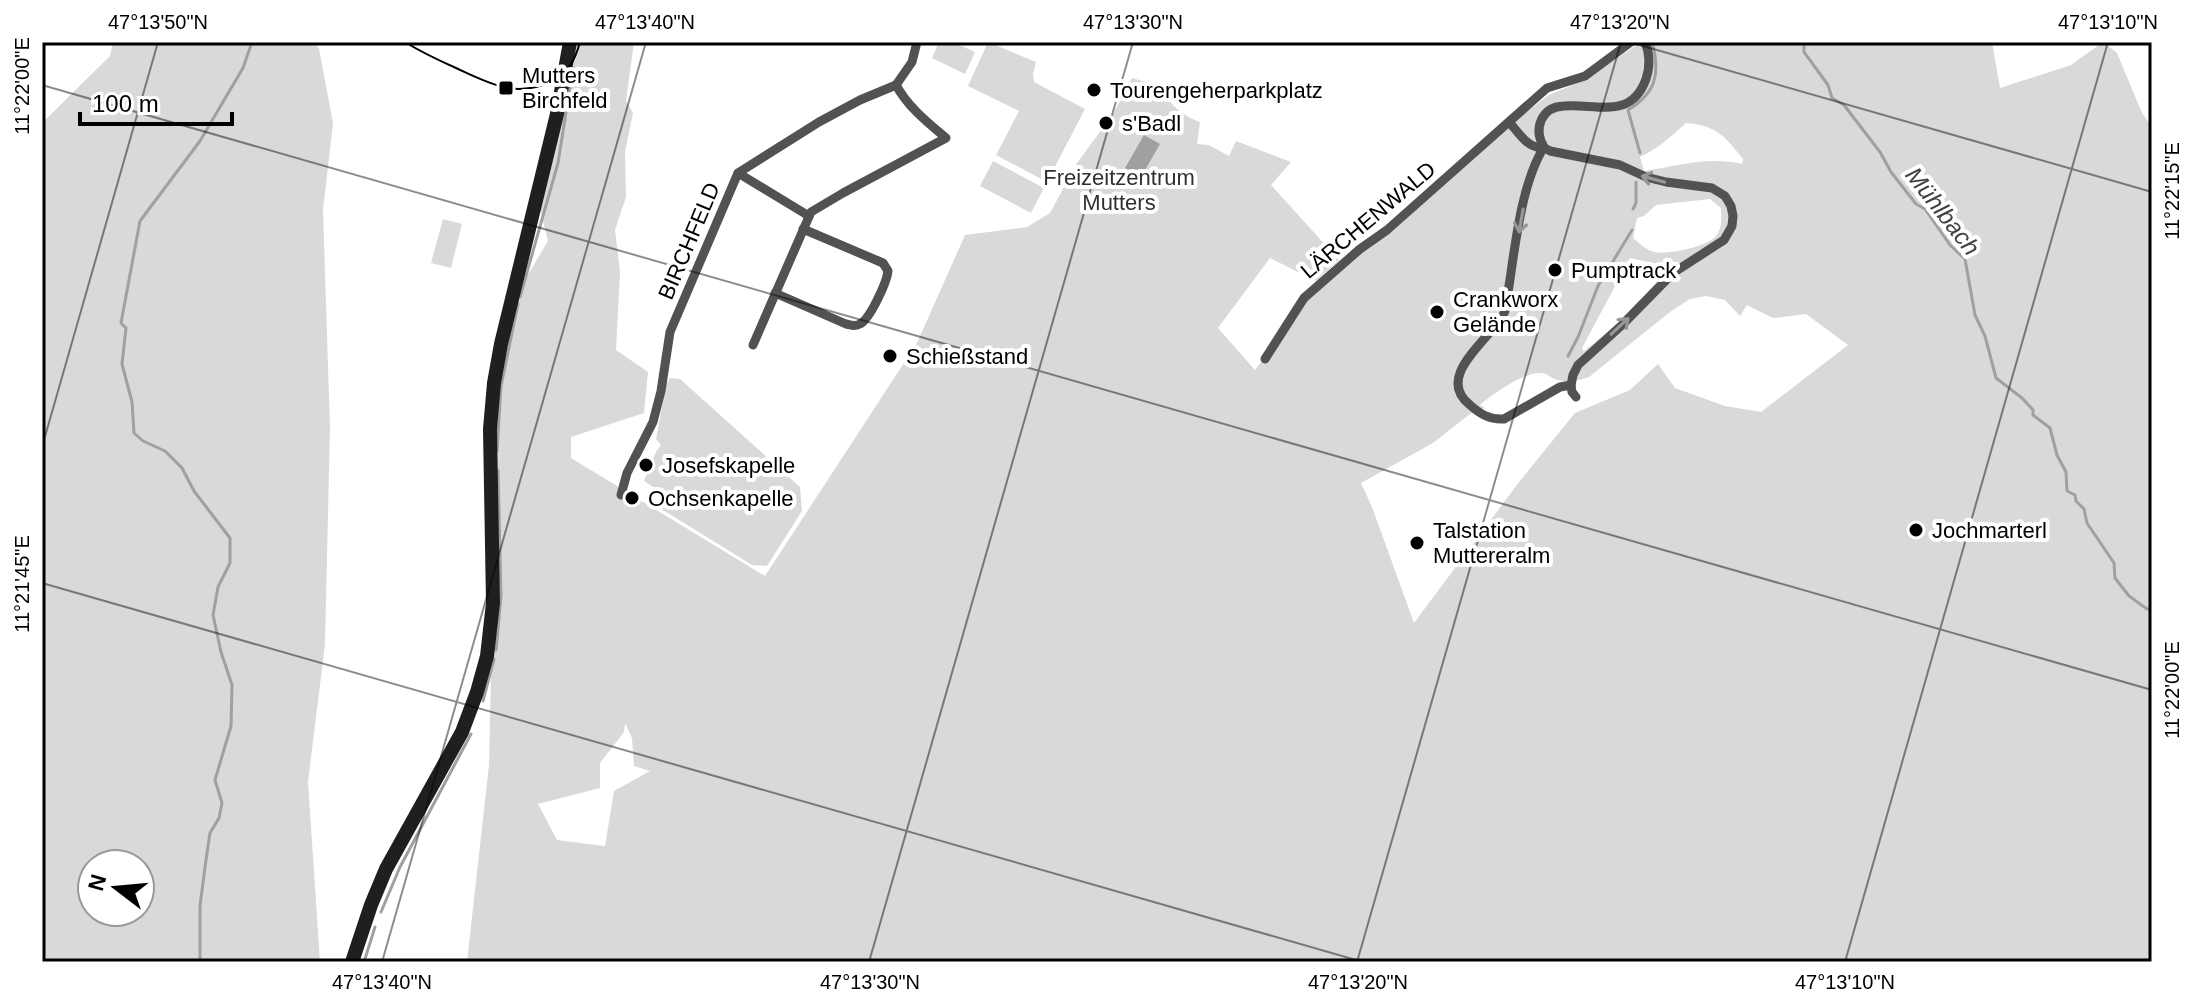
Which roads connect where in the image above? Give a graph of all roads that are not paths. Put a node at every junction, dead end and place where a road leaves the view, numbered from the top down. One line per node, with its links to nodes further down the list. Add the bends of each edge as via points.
1 (570, 42): 17 (main road, via 494,383 493,603 483,674 451,753 382,878)
2 (917, 42): 5 (street, via 912,62)
3 (1631, 42): 6 (street, LÄRCHENWALD, via 1585,76 1547,88)
4 (1645, 42): 7 (street, via 1648,74 1636,95 1612,108 1553,108 1538,127)
5 (896, 85): 8 (street, BIRCHFELD, via 819,122); 9 (street, via 916,113 946,138)
6 (1510, 123): 7 (street, via 1528,142); 13 (street, LÄRCHENWALD, via 1304,298)
7 (1544, 147): 14 (street, one-way to 14, via 1526,197 1505,311 1467,360 1459,377 1460,391 1465,402 1489,418 1504,419); 14 (street, one-way to 7, via 1578,365 1673,273 1724,240 1733,216 1725,196 1712,188 1666,182)
8 (738, 173): 9 (street); 16 (street, BIRCHFELD, via 670,332 653,422)
9 (809, 216): 10 (street)
10 (803, 229): 11 (street); 11 (street, via 883,263 886,283 859,325)
11 (775, 293): 12 (street)
12 (753, 345)
13 (1265, 359)
14 (1571, 385): 15 (street)
15 (1576, 397)
16 (621, 495)
17 (352, 962)

